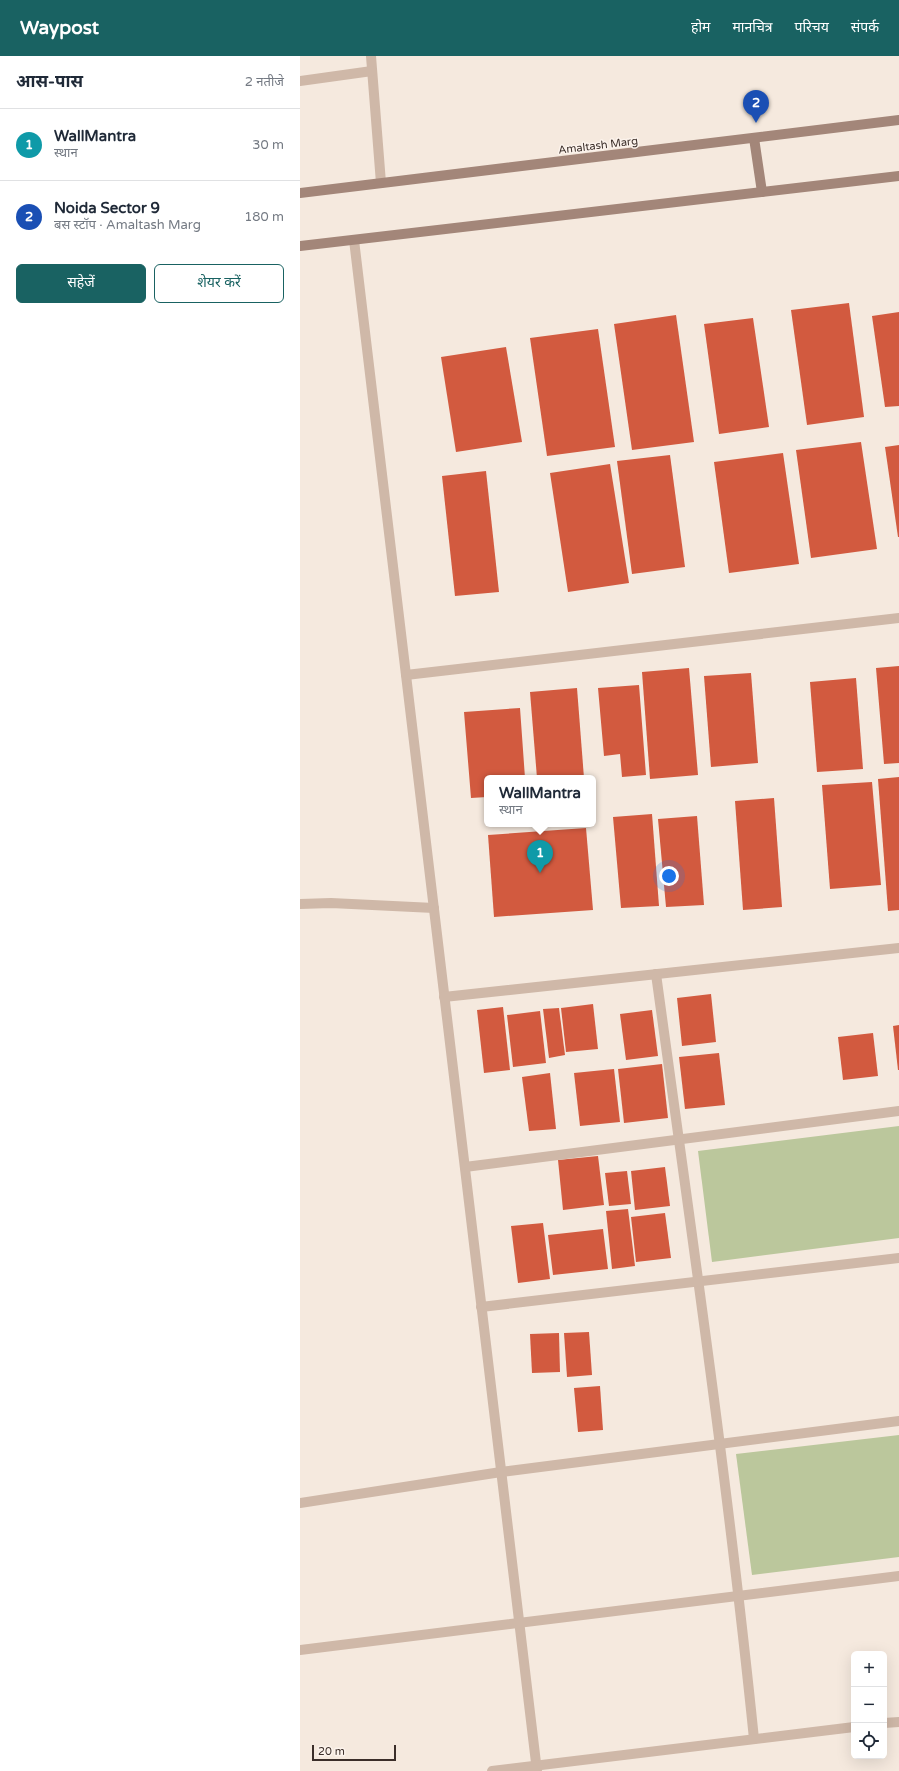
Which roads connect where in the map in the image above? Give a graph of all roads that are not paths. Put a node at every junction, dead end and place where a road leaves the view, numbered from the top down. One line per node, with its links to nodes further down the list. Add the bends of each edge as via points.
1 (371, 56): 2 (street)
2 (372, 71): 3 (street); 7 (street)
3 (300, 81)
4 (899, 120): 5 (main road, Amaltash Marg)
5 (754, 138): 7 (main road, Amaltash Marg); 8 (main road)
6 (899, 176): 8 (main road)
7 (381, 183): 9 (main road, Amaltash Marg)
8 (762, 192): 10 (main road)
9 (300, 193)
10 (354, 240): 11 (main road); 13 (street)
11 (300, 246)
12 (899, 618): 13 (street)
13 (406, 674): 15 (street)
14 (300, 904): 15 (street)
15 (434, 908): 18 (street)
16 (899, 948): 17 (street)
17 (656, 974): 18 (street); 20 (street)
18 (444, 996): 21 (street)
19 (899, 1111): 20 (street)
20 (679, 1139): 21 (street); 23 (street)
21 (465, 1167): 24 (street)
22 (899, 1258): 23 (street)
23 (698, 1282): 24 (street); 26 (street)
24 (481, 1307): 27 (street)
25 (899, 1422): 26 (street)
26 (721, 1444): 27 (street); 30 (street)
27 (501, 1472): 28 (street); 31 (street)
28 (300, 1502)
29 (899, 1576): 30 (street)
30 (740, 1596): 31 (street); 36 (street)
31 (519, 1623): 32 (street); 37 (street)
32 (300, 1650)
33 (899, 1722): 34 (street)
34 (887, 1723)
35 (851, 1727): 36 (street)
36 (754, 1739): 37 (street)
37 (537, 1768): 38 (street)
38 (492, 1771)

